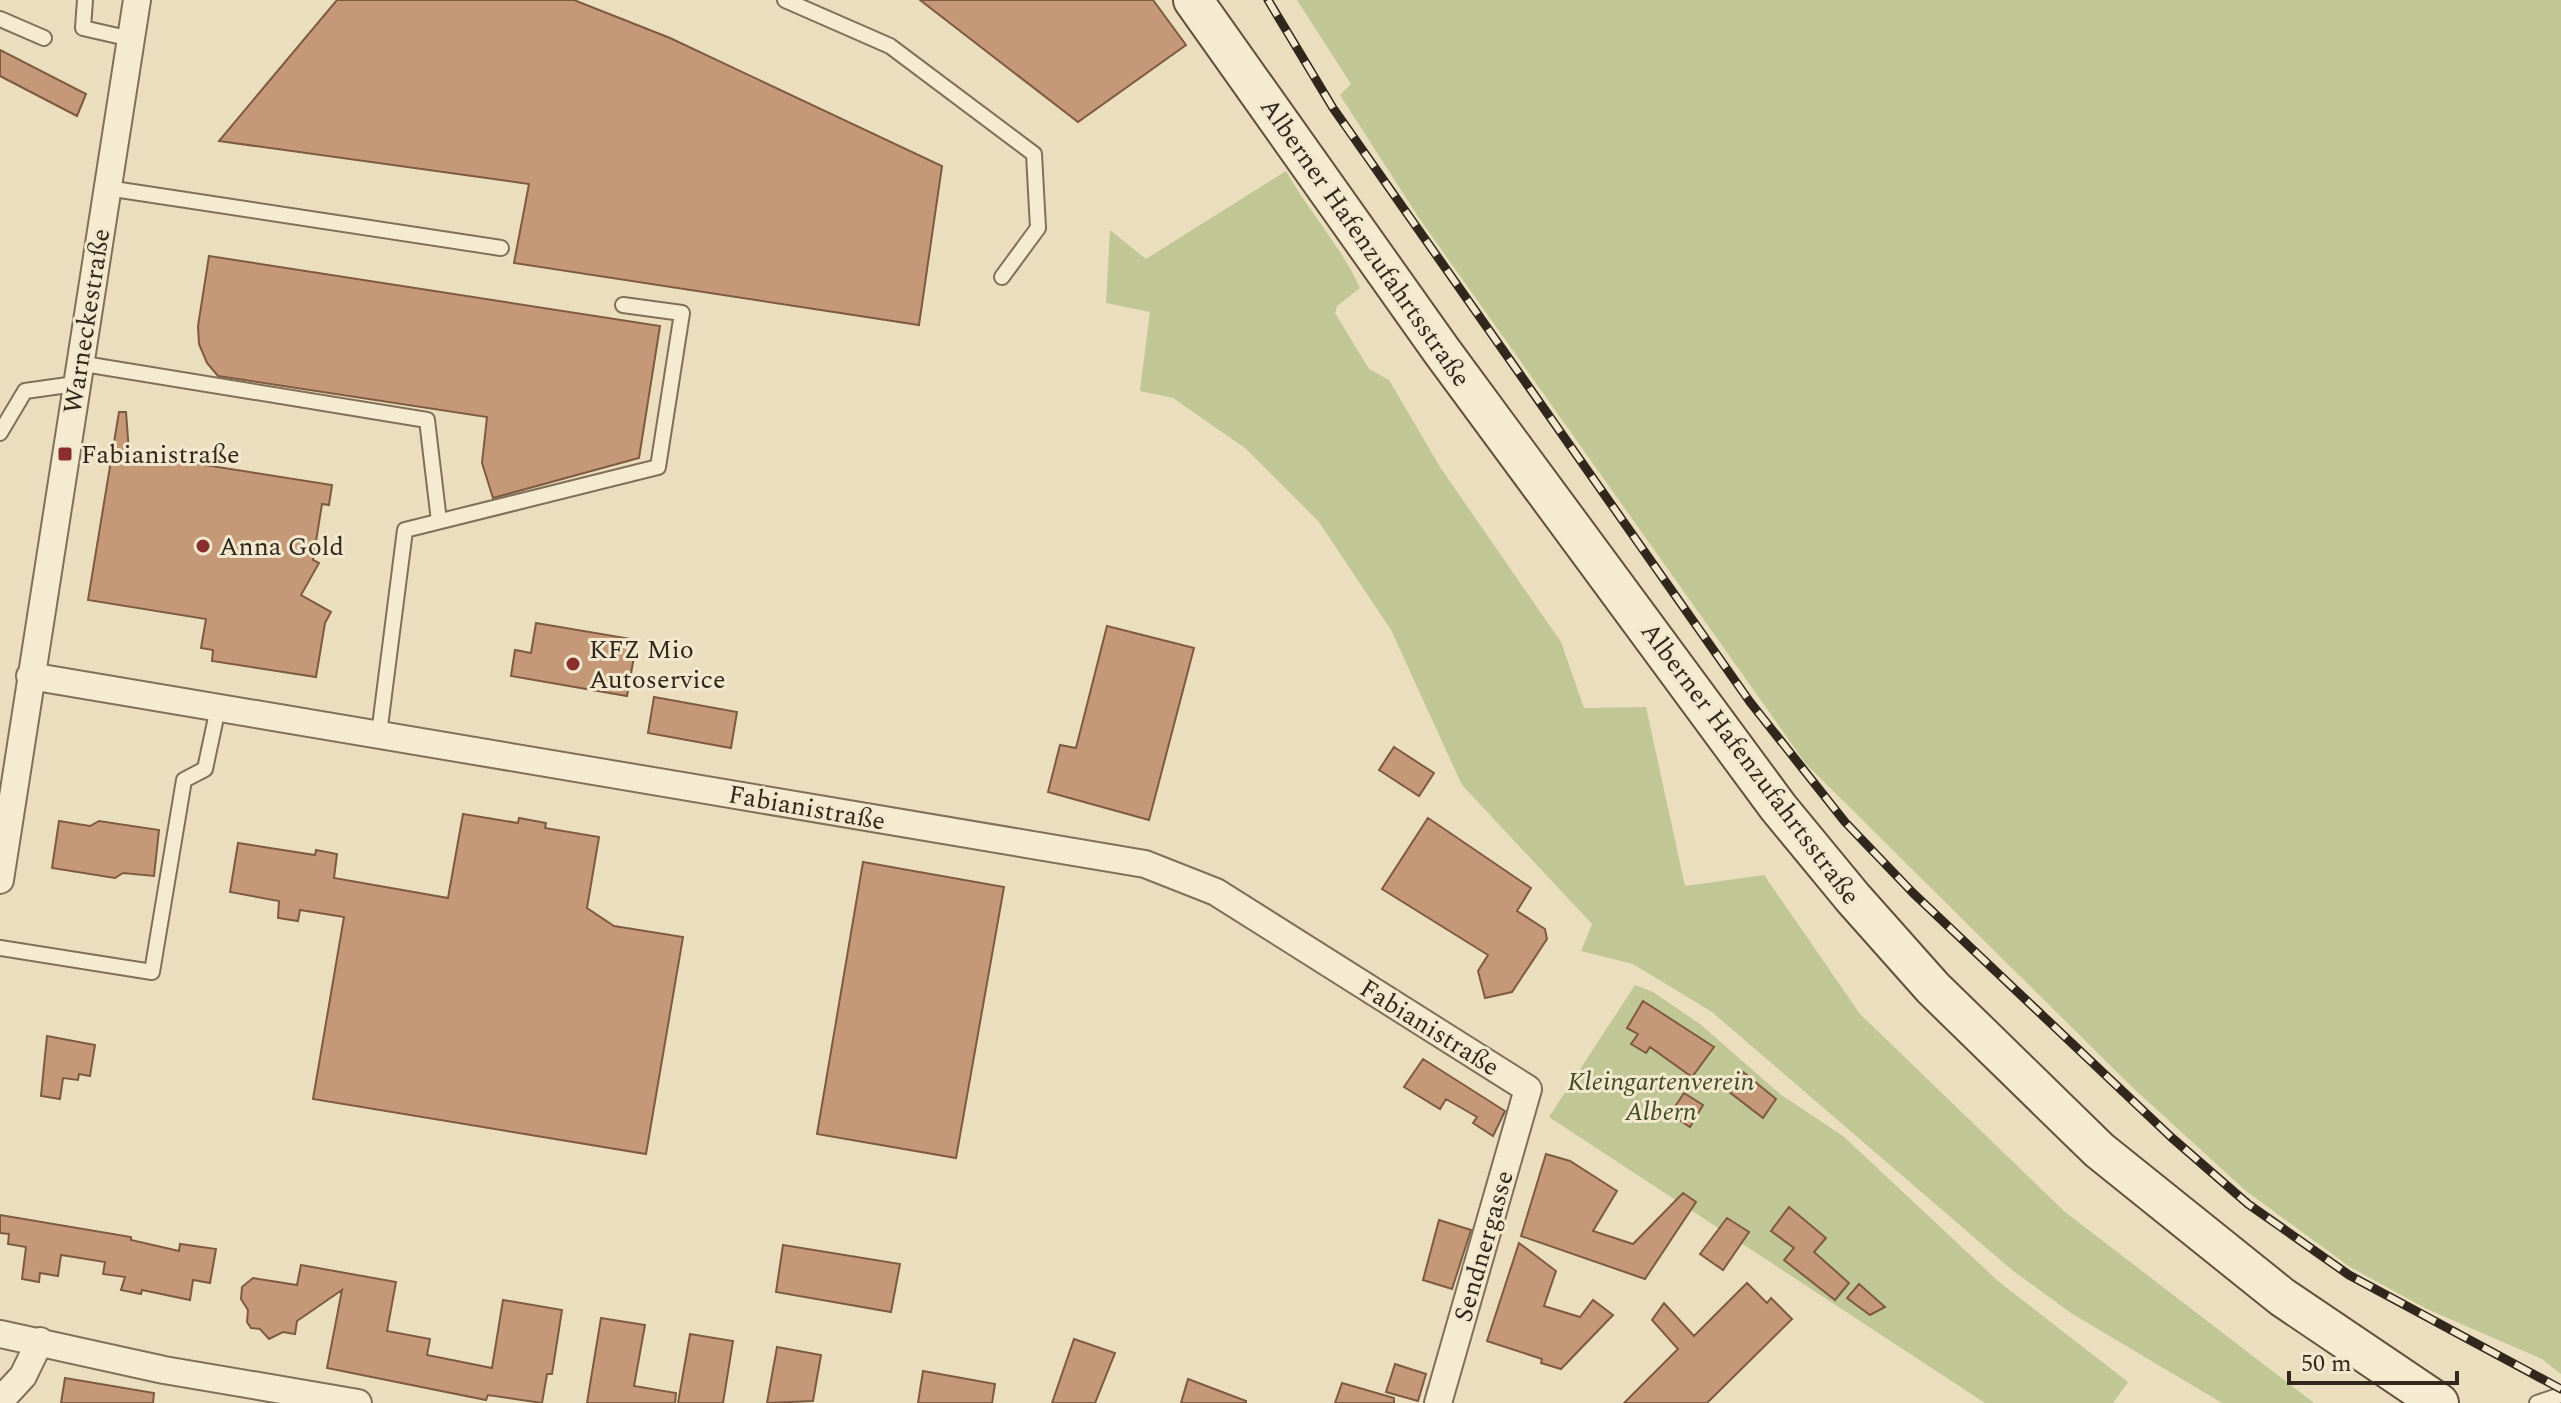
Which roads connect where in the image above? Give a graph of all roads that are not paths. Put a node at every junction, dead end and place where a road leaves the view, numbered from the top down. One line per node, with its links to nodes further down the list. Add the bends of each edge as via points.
1 (85, 0): 7 (lane, via 83,28)
2 (137, 0): 7 (street, Warneckestraße)
3 (785, 0): 10 (lane, via 890,46 1034,154 1038,228)
4 (1193, 0): 27 (main road, Alberner Hafenzufahrtsstraße, via 1441,350 1778,807 1923,977 2099,1150 2186,1223 2282,1297)
5 (0, 19): 6 (lane)
6 (44, 38)
7 (131, 39): 8 (street, Warneckestraße)
8 (107, 188): 9 (lane); 12 (street, Warneckestraße)
9 (501, 248)
10 (1002, 277)
11 (623, 305): 14 (lane, via 682,313 658,467)
12 (77, 374): 13 (lane, via 25,391); 14 (lane, via 427,420); 15 (street, Warneckestraße)
13 (0, 433)
14 (439, 521): 17 (lane, via 405,530)
15 (30, 676): 16 (street, Fabianistraße); 18 (street, Warneckestraße)
16 (218, 708): 17 (street, Fabianistraße); 19 (lane, via 205,769 184,780 152,972)
17 (379, 734): 20 (street, Fabianistraße, via 1145,864 1216,892)
18 (0, 880)
19 (0, 948)
20 (1528, 1089): 26 (street, Sendnergasse)
21 (0, 1334): 22 (street)
22 (40, 1341): 24 (street, via 23,1376); 25 (street, via 164,1370)
23 (2561, 1395): 28 (lane)
24 (0, 1401)
25 (358, 1403)
26 (1438, 1403)
27 (2439, 1403)
28 (2537, 1403)

